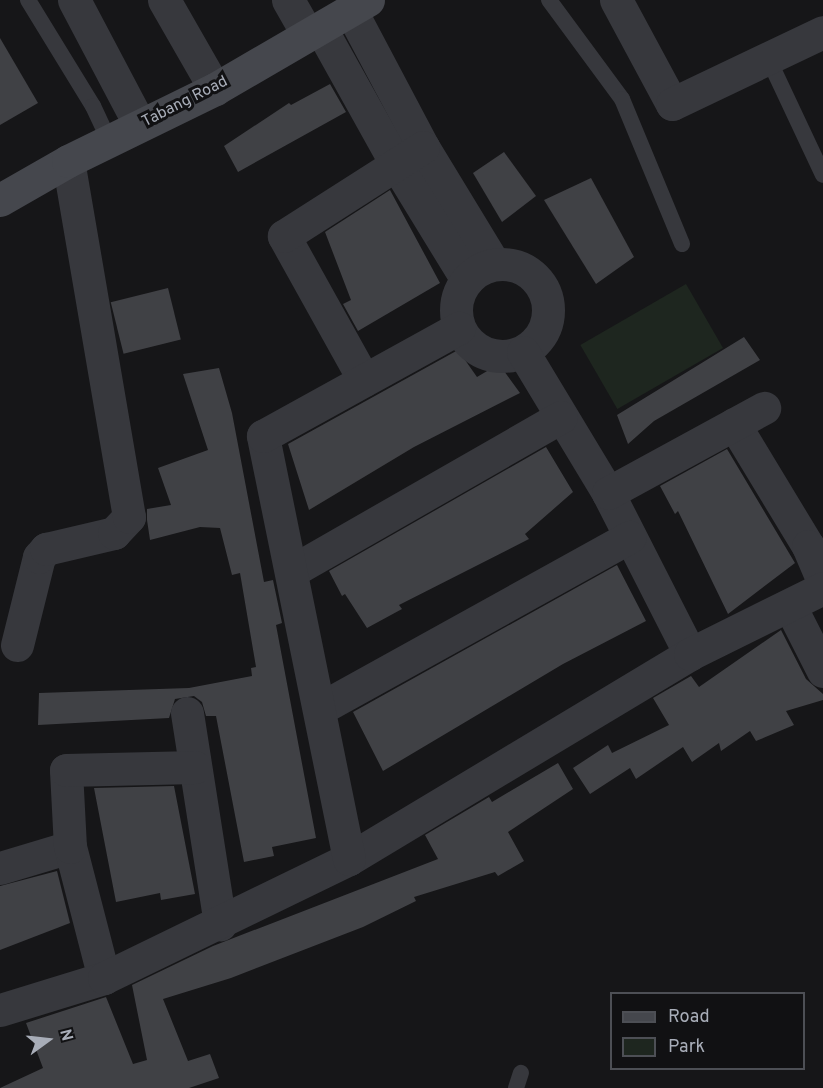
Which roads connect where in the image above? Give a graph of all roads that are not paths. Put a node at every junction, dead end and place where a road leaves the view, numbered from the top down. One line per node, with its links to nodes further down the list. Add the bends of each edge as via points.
1 (28, 0): 13 (lane, via 93,106)
2 (74, 0): 12 (street)
3 (164, 0): 11 (street)
4 (288, 0): 8 (street)
5 (549, 0): 19 (lane, via 622,99)
6 (616, 0): 10 (street, via 672,105)
7 (359, 5): 8 (main road, Tabang Road); 14 (street)
8 (314, 32): 11 (main road, Tabang Road); 16 (street)
9 (823, 32): 10 (street)
10 (768, 58): 17 (lane)
11 (215, 89): 12 (main road, Tabang Road)
12 (140, 125): 13 (main road, Tabang Road)
13 (109, 141): 15 (main road, Tabang Road)
14 (423, 147): 16 (street); 20 (street)
15 (68, 161): 18 (main road, Tabang Road); 34 (street, via 129,518 114,533 46,549 39,557)
16 (396, 164): 20 (street); 23 (street, via 284,236)
17 (823, 175)
18 (0, 200)
19 (682, 244)
20 (480, 272): 21 (street, via 457,298); 22 (street, via 523,268 544,289 548,318 543,332)
21 (459, 328): 22 (street, via 485,353 509,357); 23 (street)
22 (523, 352): 25 (street)
23 (364, 380): 30 (street, via 263,436)
24 (764, 408): 26 (street)
25 (561, 417): 27 (street); 30 (street)
26 (734, 424): 27 (street); 29 (street)
27 (608, 493): 28 (street)
28 (630, 537): 35 (street); 37 (street)
29 (816, 542): 31 (street)
30 (292, 571): 37 (street)
31 (823, 582)
32 (823, 588): 33 (street)
33 (790, 606): 35 (street); 36 (street)
34 (18, 645)
35 (690, 654): 41 (street)
36 (823, 671)
37 (321, 708): 41 (street)
38 (187, 713): 39 (street)
39 (195, 767): 40 (street, via 66,770); 43 (street)
40 (70, 848): 42 (street); 44 (street)
41 (349, 859): 43 (street)
42 (0, 868)
43 (220, 924): 44 (street)
44 (104, 978): 45 (street)
45 (0, 1010)

